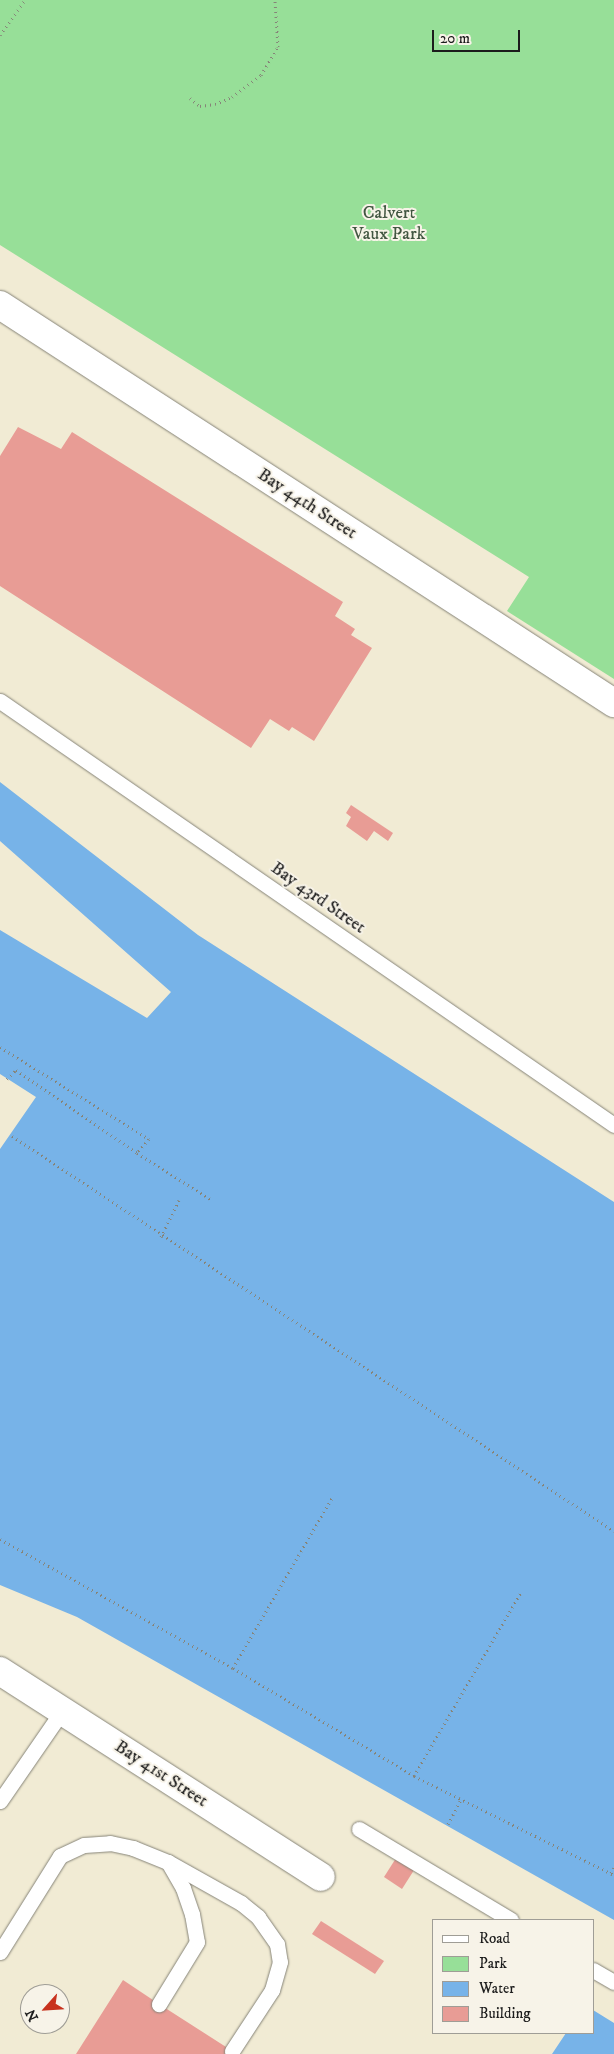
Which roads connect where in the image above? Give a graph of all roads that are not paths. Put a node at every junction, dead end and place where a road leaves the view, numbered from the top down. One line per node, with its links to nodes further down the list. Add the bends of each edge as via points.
1 (0, 305): 3 (street, Bay 44th Street)
2 (0, 701): 4 (lane, Bay 43rd Street)
3 (614, 703)
4 (614, 1126)
5 (0, 1671): 6 (street, Bay 41st Street)
6 (62, 1711): 7 (lane); 10 (street, Bay 41st Street)
7 (0, 1800)
8 (359, 1829): 11 (lane)
9 (168, 1862): 12 (lane, via 110,1842 84,1845 60,1856); 15 (lane, via 183,1888 192,1914 196,1942); 16 (lane, via 241,1903 258,1917 277,1944 280,1962 272,1990)
10 (321, 1877)
11 (509, 1919)
12 (0, 1952)
13 (594, 1971): 14 (lane)
14 (614, 1982)
15 (159, 2004)
16 (232, 2051)

